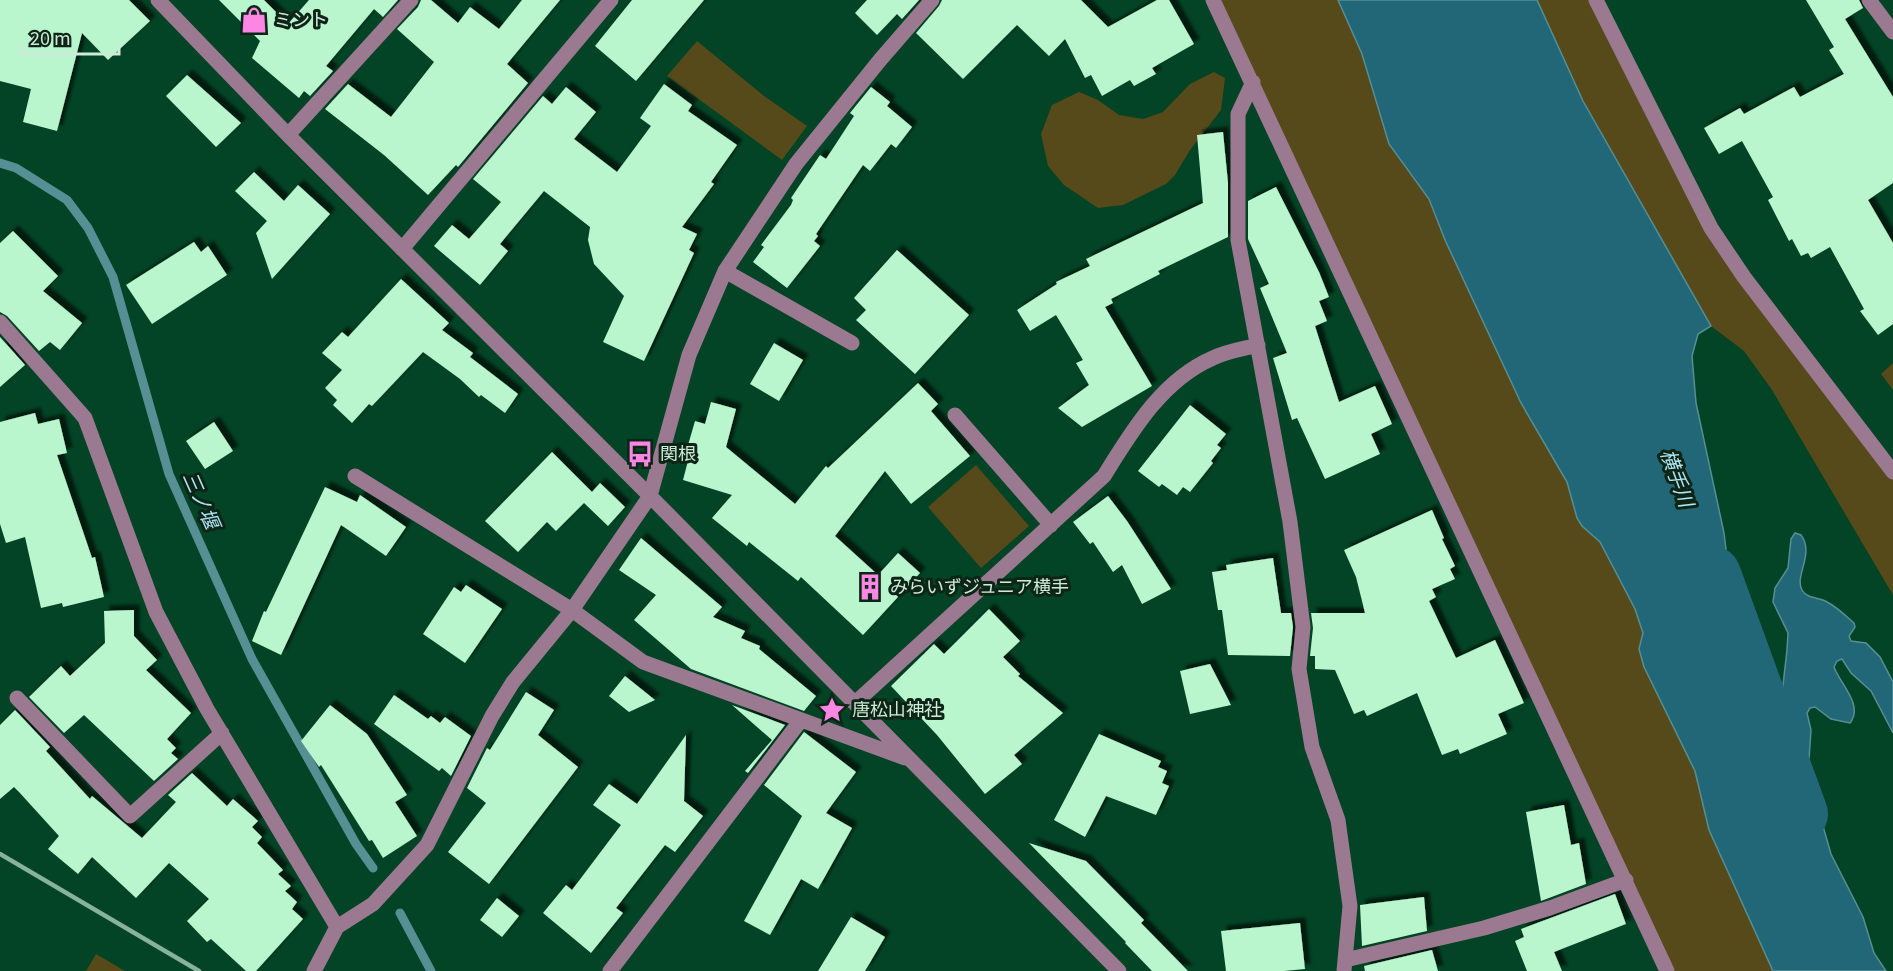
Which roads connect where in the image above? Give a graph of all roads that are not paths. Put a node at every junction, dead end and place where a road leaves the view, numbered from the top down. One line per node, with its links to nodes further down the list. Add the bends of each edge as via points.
1 (158, 0): 10 (street)
2 (411, 0): 10 (street)
3 (611, 0): 11 (street)
4 (933, 0): 12 (street, via 796,164)
5 (1213, 0): 9 (street)
6 (1596, 0): 17 (street, via 1711,228)
7 (1869, 0): 8 (street)
8 (1893, 32)
9 (1252, 82): 15 (street, via 1238,114 1238,240); 27 (street)
10 (288, 135): 11 (street)
11 (402, 249): 19 (street)
12 (725, 271): 14 (street); 19 (street, via 689,355)
13 (0, 322): 25 (street, via 85,418 156,612)
14 (852, 343)
15 (1258, 345): 20 (street, via 1213,358 1158,397 1104,477); 29 (street, via 1290,522 1303,627 1299,669 1312,747 1338,820 1349,895)
16 (955, 415): 20 (street)
17 (1893, 472)
18 (355, 476): 21 (street)
19 (650, 496): 21 (street); 23 (street)
20 (1051, 525): 23 (street)
21 (572, 610): 24 (street, via 643,662); 28 (street, via 513,682 492,716 427,845 373,904)
22 (17, 698): 25 (street, via 130,816)
23 (855, 703): 26 (street)
24 (801, 720): 26 (street); 31 (street)
25 (222, 734): 28 (street)
26 (911, 760): 32 (street)
27 (1626, 880): 29 (street, via 1484,928); 33 (street)
28 (337, 927): 30 (street)
29 (1345, 965)
30 (314, 971)
31 (610, 971)
32 (1119, 971)
33 (1667, 971)

